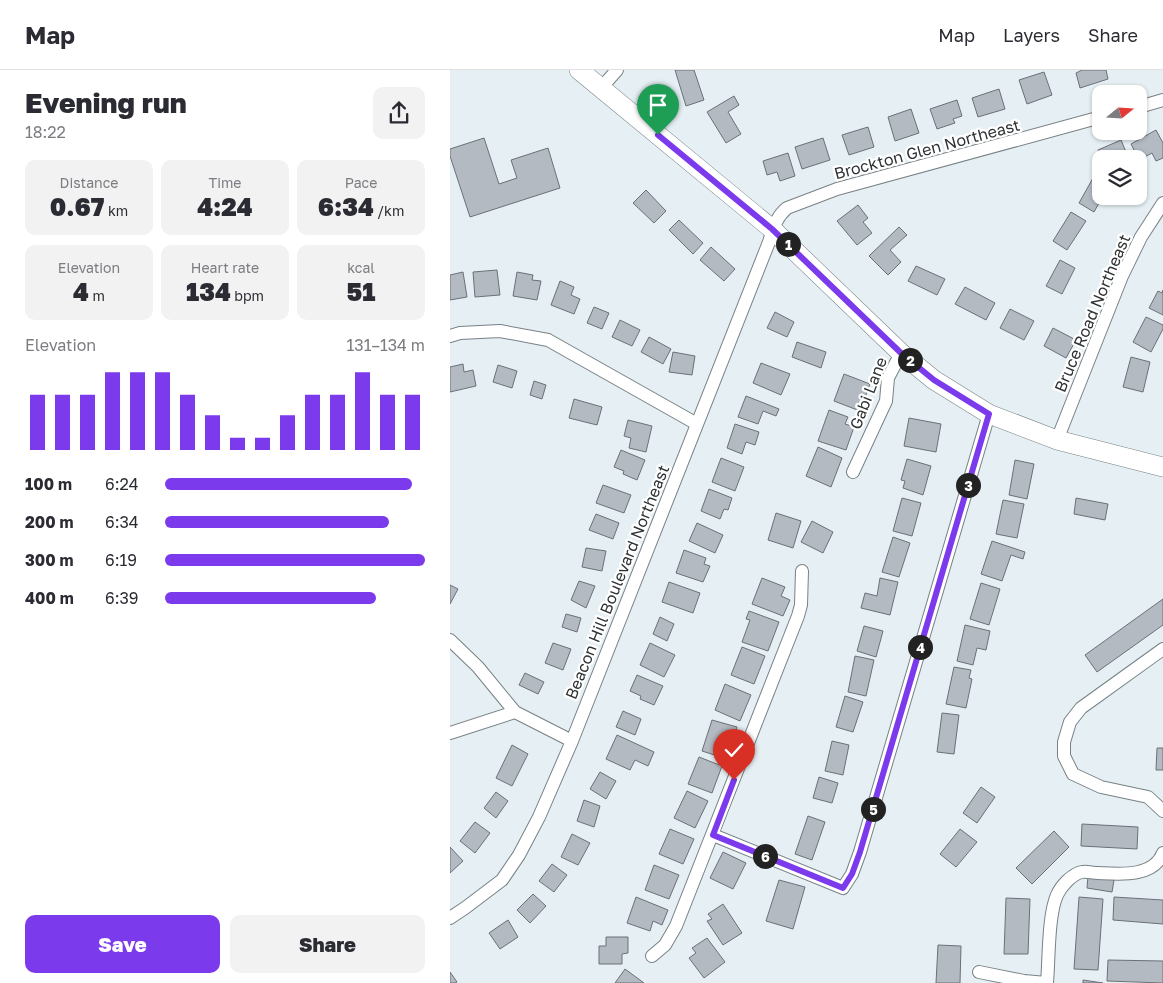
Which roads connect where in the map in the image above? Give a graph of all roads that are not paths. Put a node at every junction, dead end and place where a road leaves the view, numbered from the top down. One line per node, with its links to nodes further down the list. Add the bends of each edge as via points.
1 (579, 70): 3 (main road)
2 (617, 70): 3 (street)
3 (602, 88): 8 (main road)
4 (1163, 100): 5 (street)
5 (1148, 104)
6 (1092, 120): 8 (street, Brockton Glen Northeast, via 837,189 787,208)
7 (1163, 203): 13 (street, Bruce Road Northeast, via 1141,237 1122,276)
8 (772, 229): 10 (main road); 12 (street, Beacon Hill Boulevard Northeast)
9 (450, 336): 12 (street, via 500,330 548,340)
10 (901, 353): 11 (main road, via 934,380); 15 (street, Gabi Lane, via 888,378 886,401)
11 (989, 414): 13 (main road); 23 (street, via 860,852 843,888)
12 (697, 424): 21 (street, Beacon Hill Boulevard Northeast)
13 (1057, 440): 14 (main road)
14 (1163, 467)
15 (853, 472)
16 (802, 571): 23 (street, via 798,616)
17 (450, 640): 19 (street, via 478,667)
18 (1163, 649): 22 (street, via 1081,708 1070,722 1064,742 1064,756 1073,774 1101,788 1148,797)
19 (515, 712): 20 (street); 21 (street)
20 (450, 733)
21 (572, 741): 25 (street, Beacon Hill Boulevard Northeast, via 539,817 502,880)
22 (1163, 811)
23 (713, 835): 26 (street, via 676,926 665,945)
24 (1163, 853): 28 (street, via 1149,868 1127,874 1082,872 1065,883 1053,910)
25 (450, 918)
26 (652, 956)
27 (979, 972): 28 (street)
28 (1046, 983)

